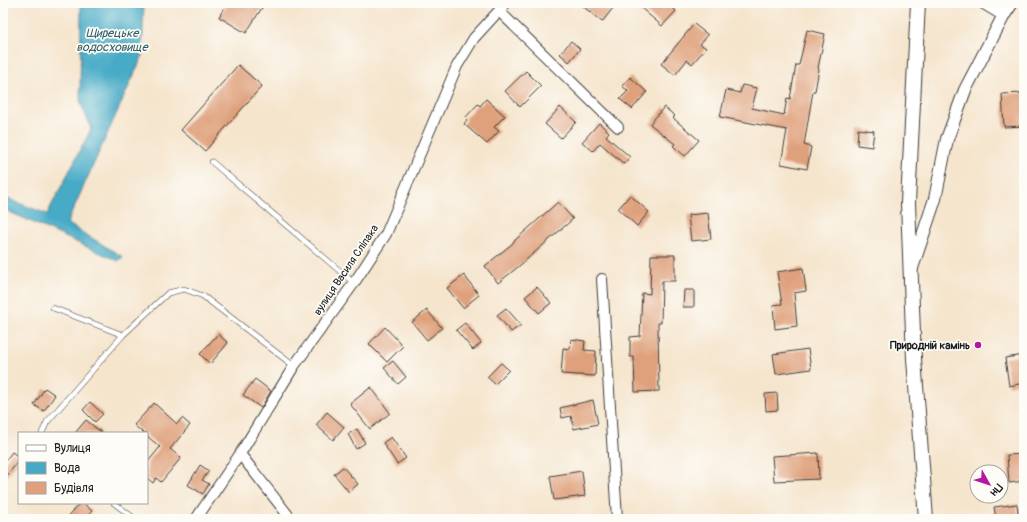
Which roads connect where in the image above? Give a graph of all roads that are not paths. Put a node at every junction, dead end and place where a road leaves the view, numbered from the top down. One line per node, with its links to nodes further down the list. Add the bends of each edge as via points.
1 (506, 3): 5 (street, вулиця Василя Сліпака)
2 (918, 3): 9 (main road, via 908,203)
3 (984, 3): 6 (street)
4 (1012, 3): 6 (street)
5 (499, 11): 7 (street); 11 (street, вулиця Василя Сліпака, via 474,38 457,66 386,234)
6 (1004, 15): 9 (street, via 964,90 948,139 935,199)
7 (618, 127)
8 (212, 162): 11 (lane)
9 (910, 273): 22 (main road)
10 (602, 279): 21 (street)
11 (354, 283): 14 (street, вулиця Василя Сліпака)
12 (53, 308): 13 (lane)
13 (123, 334): 14 (lane, via 168,293 184,289 203,296); 15 (lane, via 47,422)
14 (294, 366): 16 (street, вулиця Василя Сліпака)
15 (42, 432)
16 (240, 454): 19 (street, вулиця Василя Сліпака); 20 (street)
17 (115, 504): 18 (lane)
18 (135, 519)
19 (196, 519)
20 (291, 519)
21 (617, 519)
22 (926, 519)

